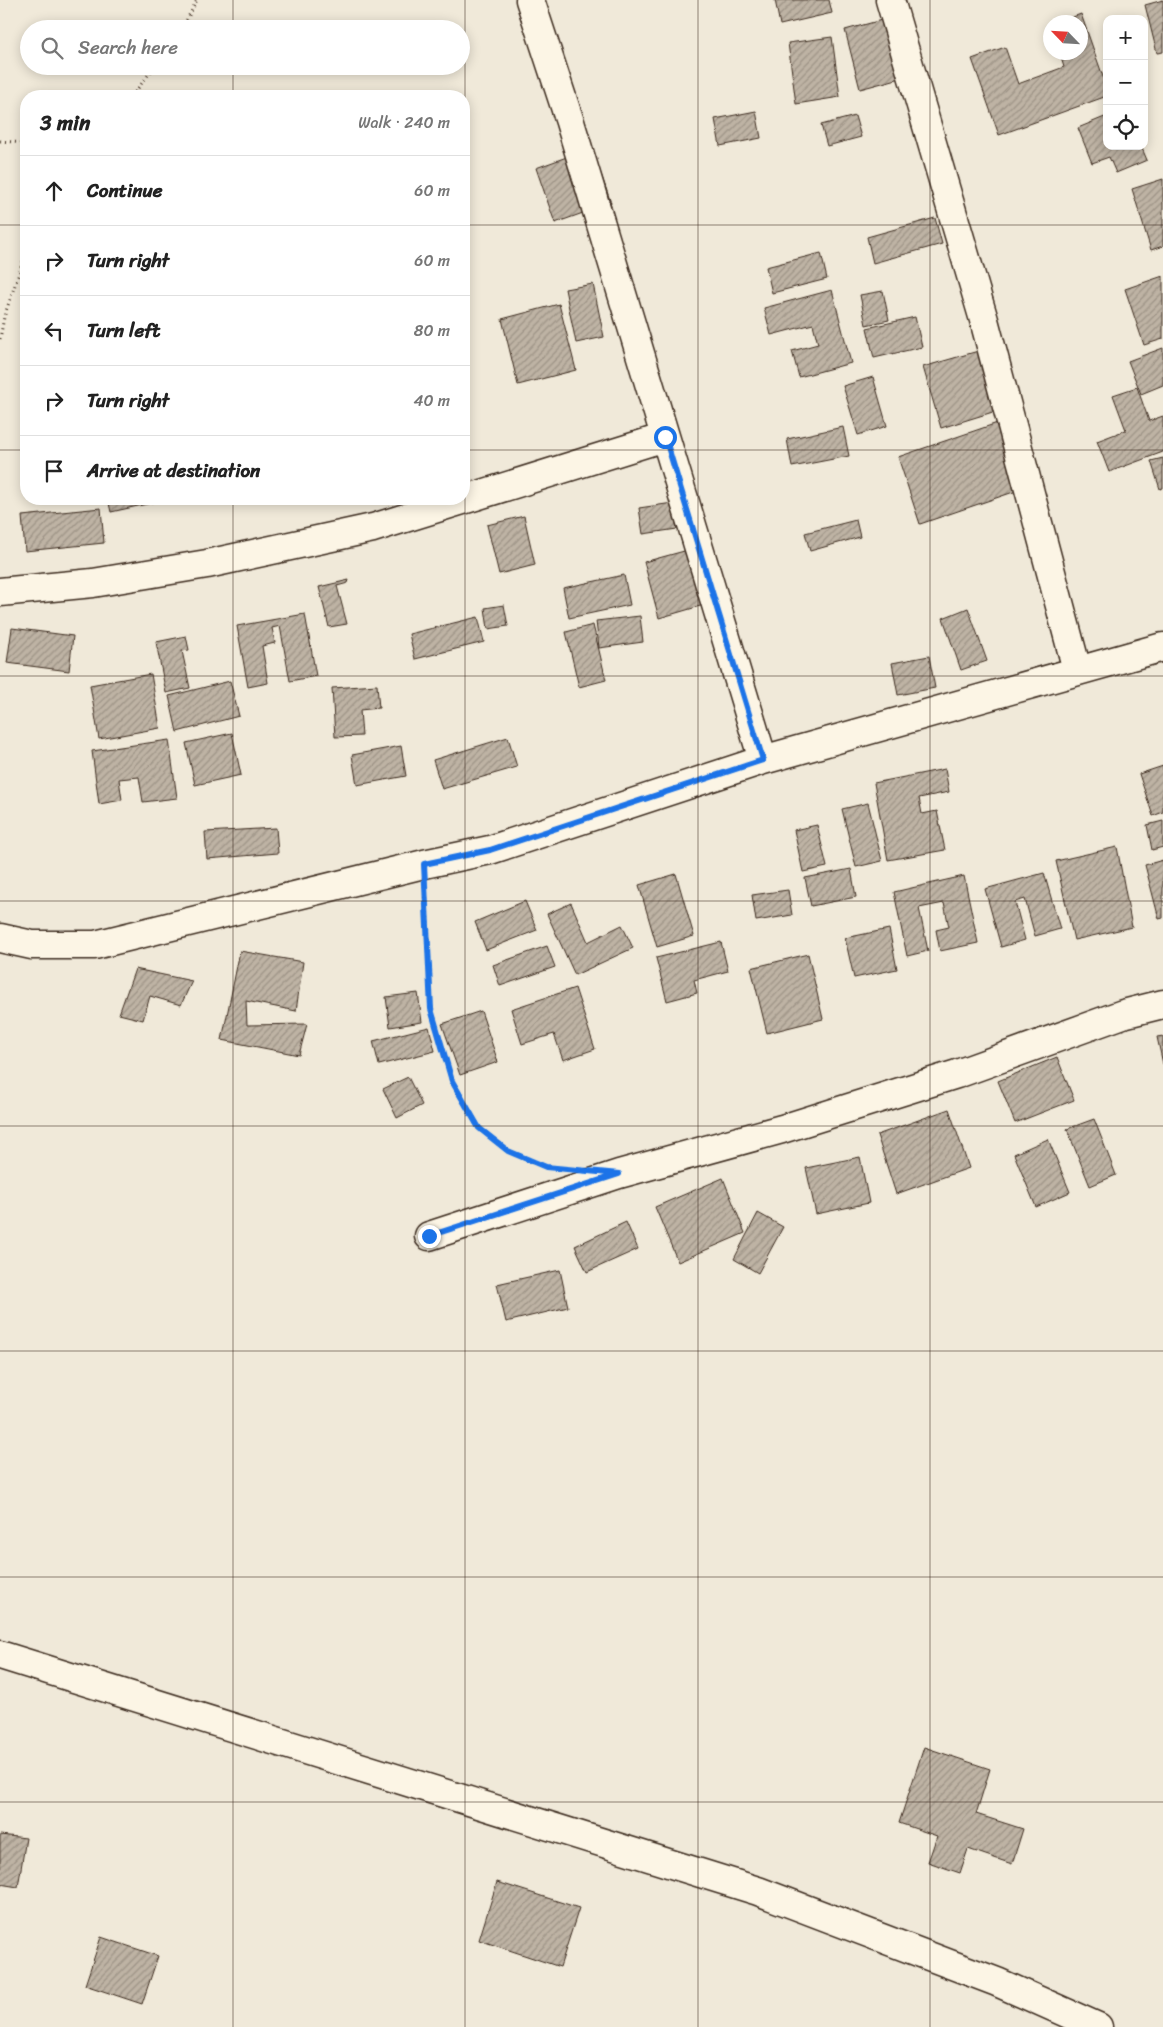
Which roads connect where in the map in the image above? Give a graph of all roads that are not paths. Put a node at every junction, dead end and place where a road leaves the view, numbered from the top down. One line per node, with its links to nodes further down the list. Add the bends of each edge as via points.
1 (530, 0): 3 (street)
2 (890, 0): 8 (street, via 984,320)
3 (665, 437): 4 (street); 9 (street)
4 (470, 498)
5 (447, 505): 6 (street, via 373,528 197,566 94,583)
6 (0, 592)
7 (1163, 647): 8 (street)
8 (1077, 670): 9 (street)
9 (763, 760): 10 (street, via 490,850 95,945 32,945)
10 (0, 938)
11 (1163, 1004): 12 (street, via 1124,1014 957,1074 818,1118 619,1174)
12 (429, 1236)
13 (0, 1655): 14 (street, via 758,1891 998,1982)
14 (1098, 2027)

